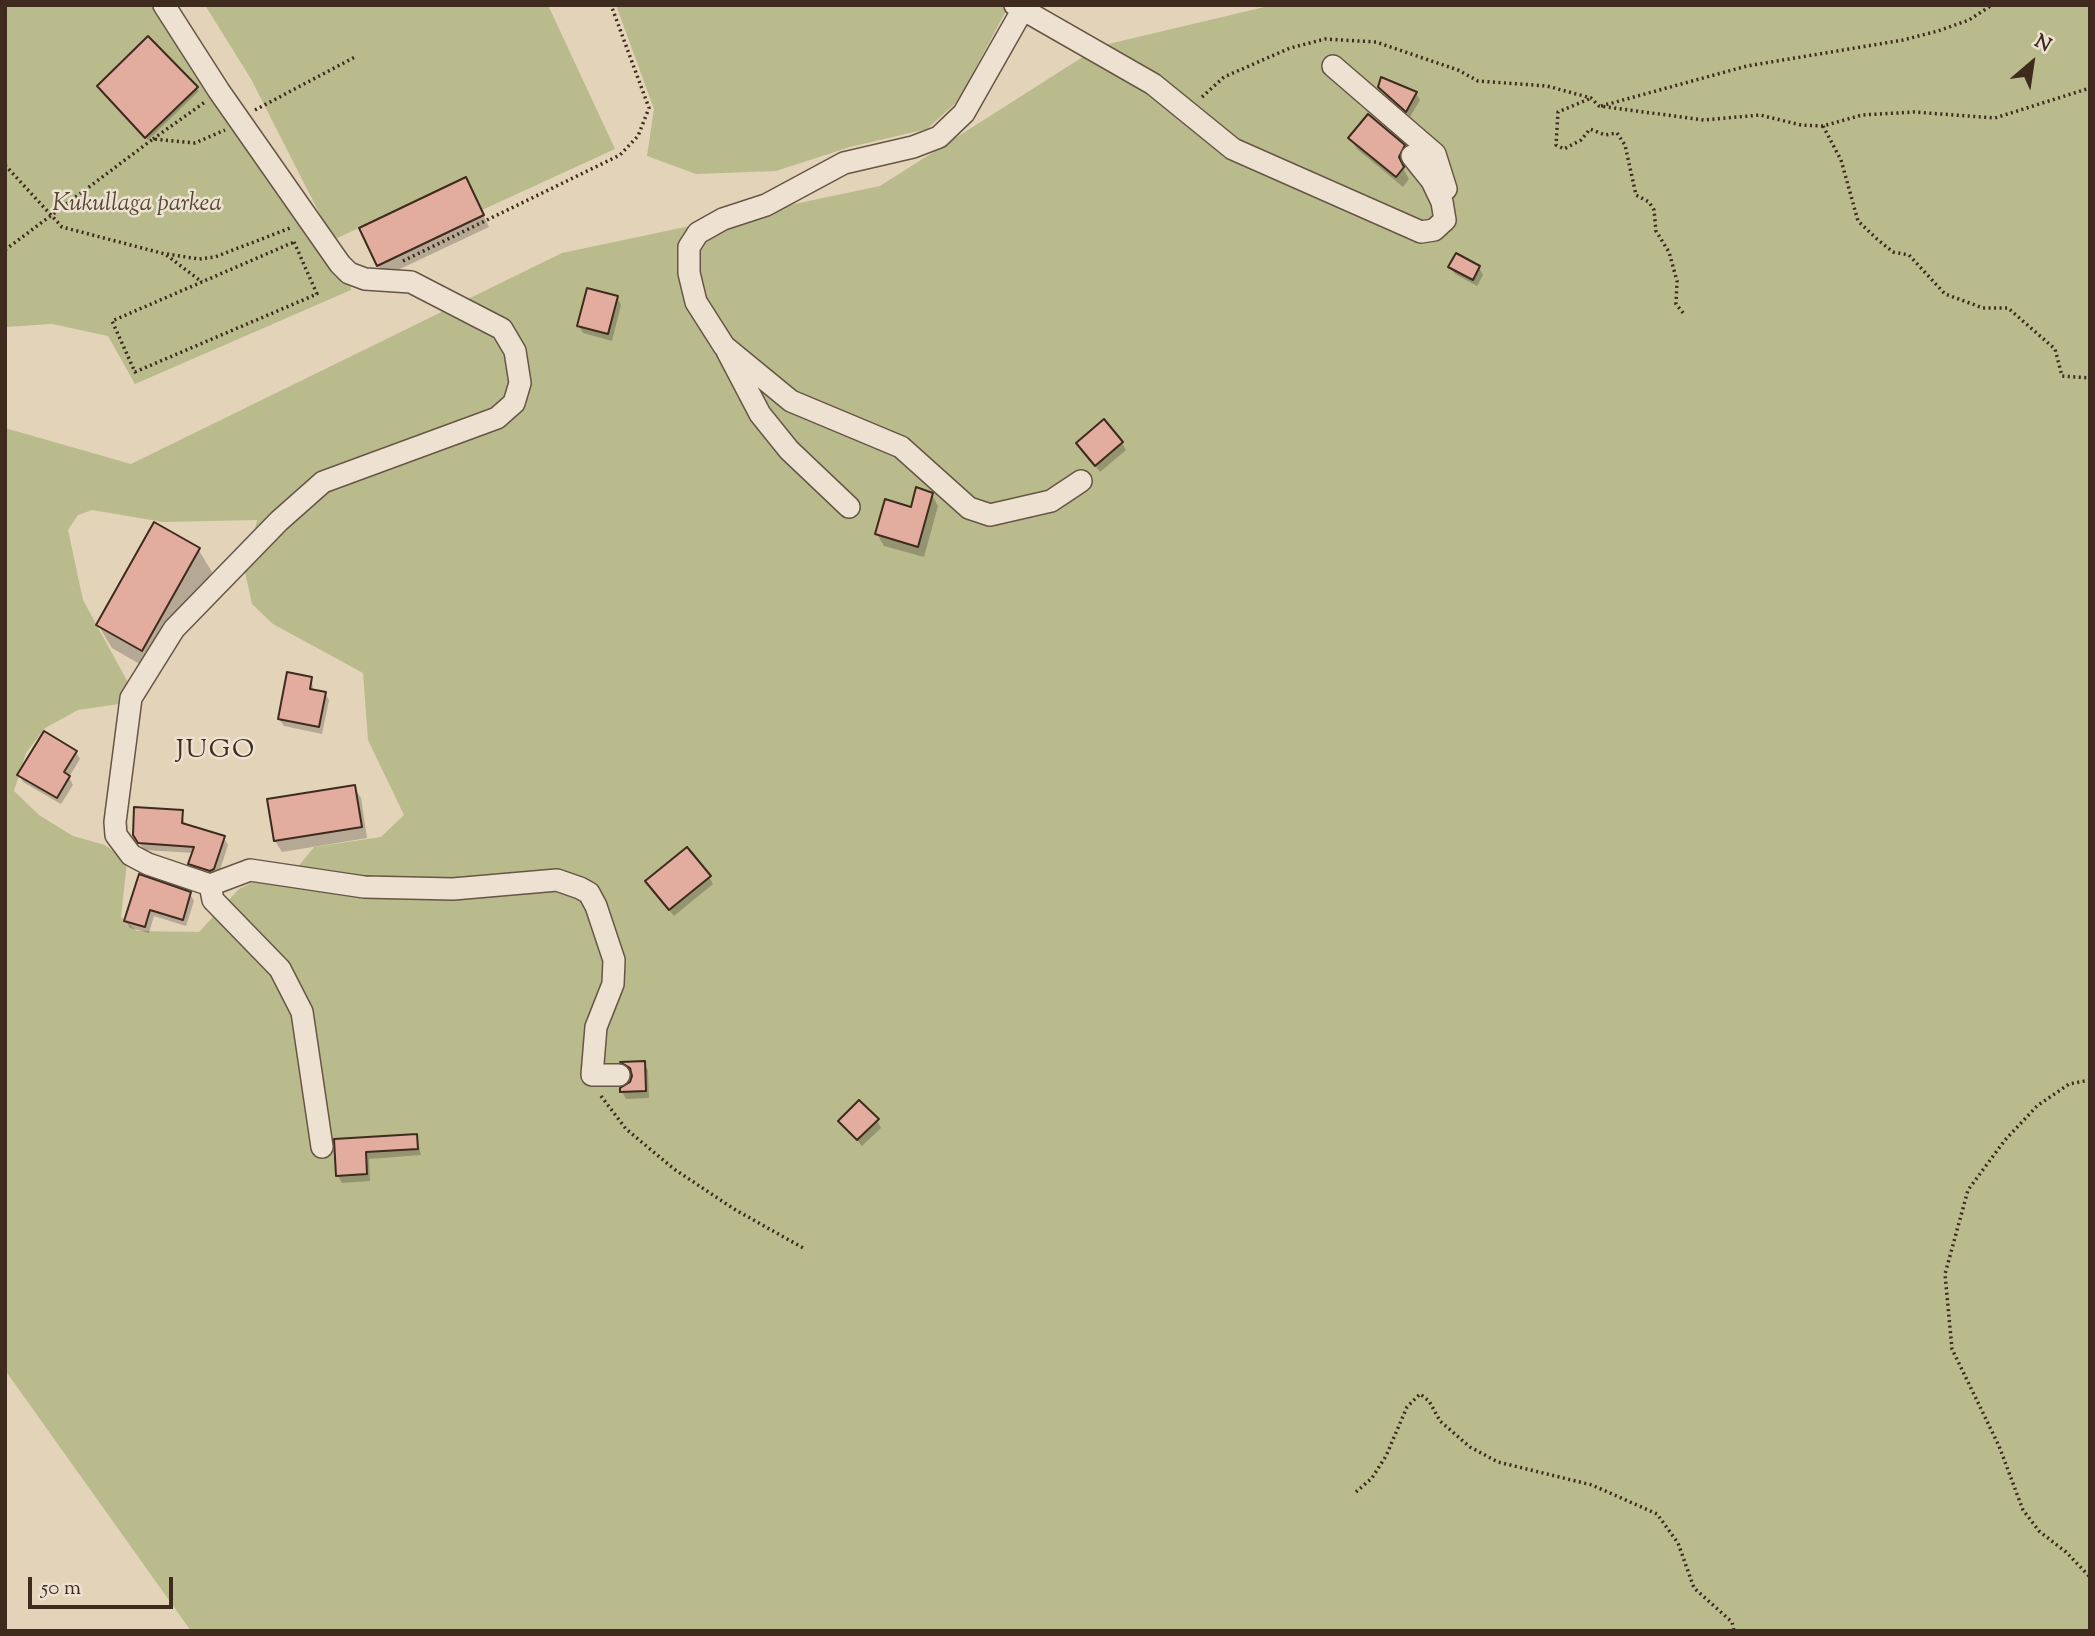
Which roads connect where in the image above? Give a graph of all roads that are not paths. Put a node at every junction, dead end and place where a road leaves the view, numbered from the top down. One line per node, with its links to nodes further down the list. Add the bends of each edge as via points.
1 (164, 5): 9 (street, via 238,119 349,273 365,279 411,282 502,329 515,351 519,393 497,418 323,482 174,629 142,679 131,698 116,835 121,845 148,864)
2 (1019, 7): 5 (street, via 1153,84 1233,149 1421,232 1434,230); 6 (street, via 964,113 940,136 844,163 766,205 698,233 689,247 689,273 696,302)
3 (1333, 66): 5 (street, via 1435,153 1446,186)
4 (1412, 156): 5 (street, via 1432,181)
5 (1445, 220)
6 (724, 346): 7 (street, via 791,401 901,447 969,508 990,515 1051,500); 8 (street, via 760,414 789,450)
7 (1080, 481)
8 (849, 507)
9 (211, 885): 10 (street, via 250,870 364,887 453,889 557,880 580,888 596,906 614,960 613,984 596,1027 592,1075); 11 (street, via 213,900 280,969 302,1012)
10 (619, 1075)
11 (322, 1147)

